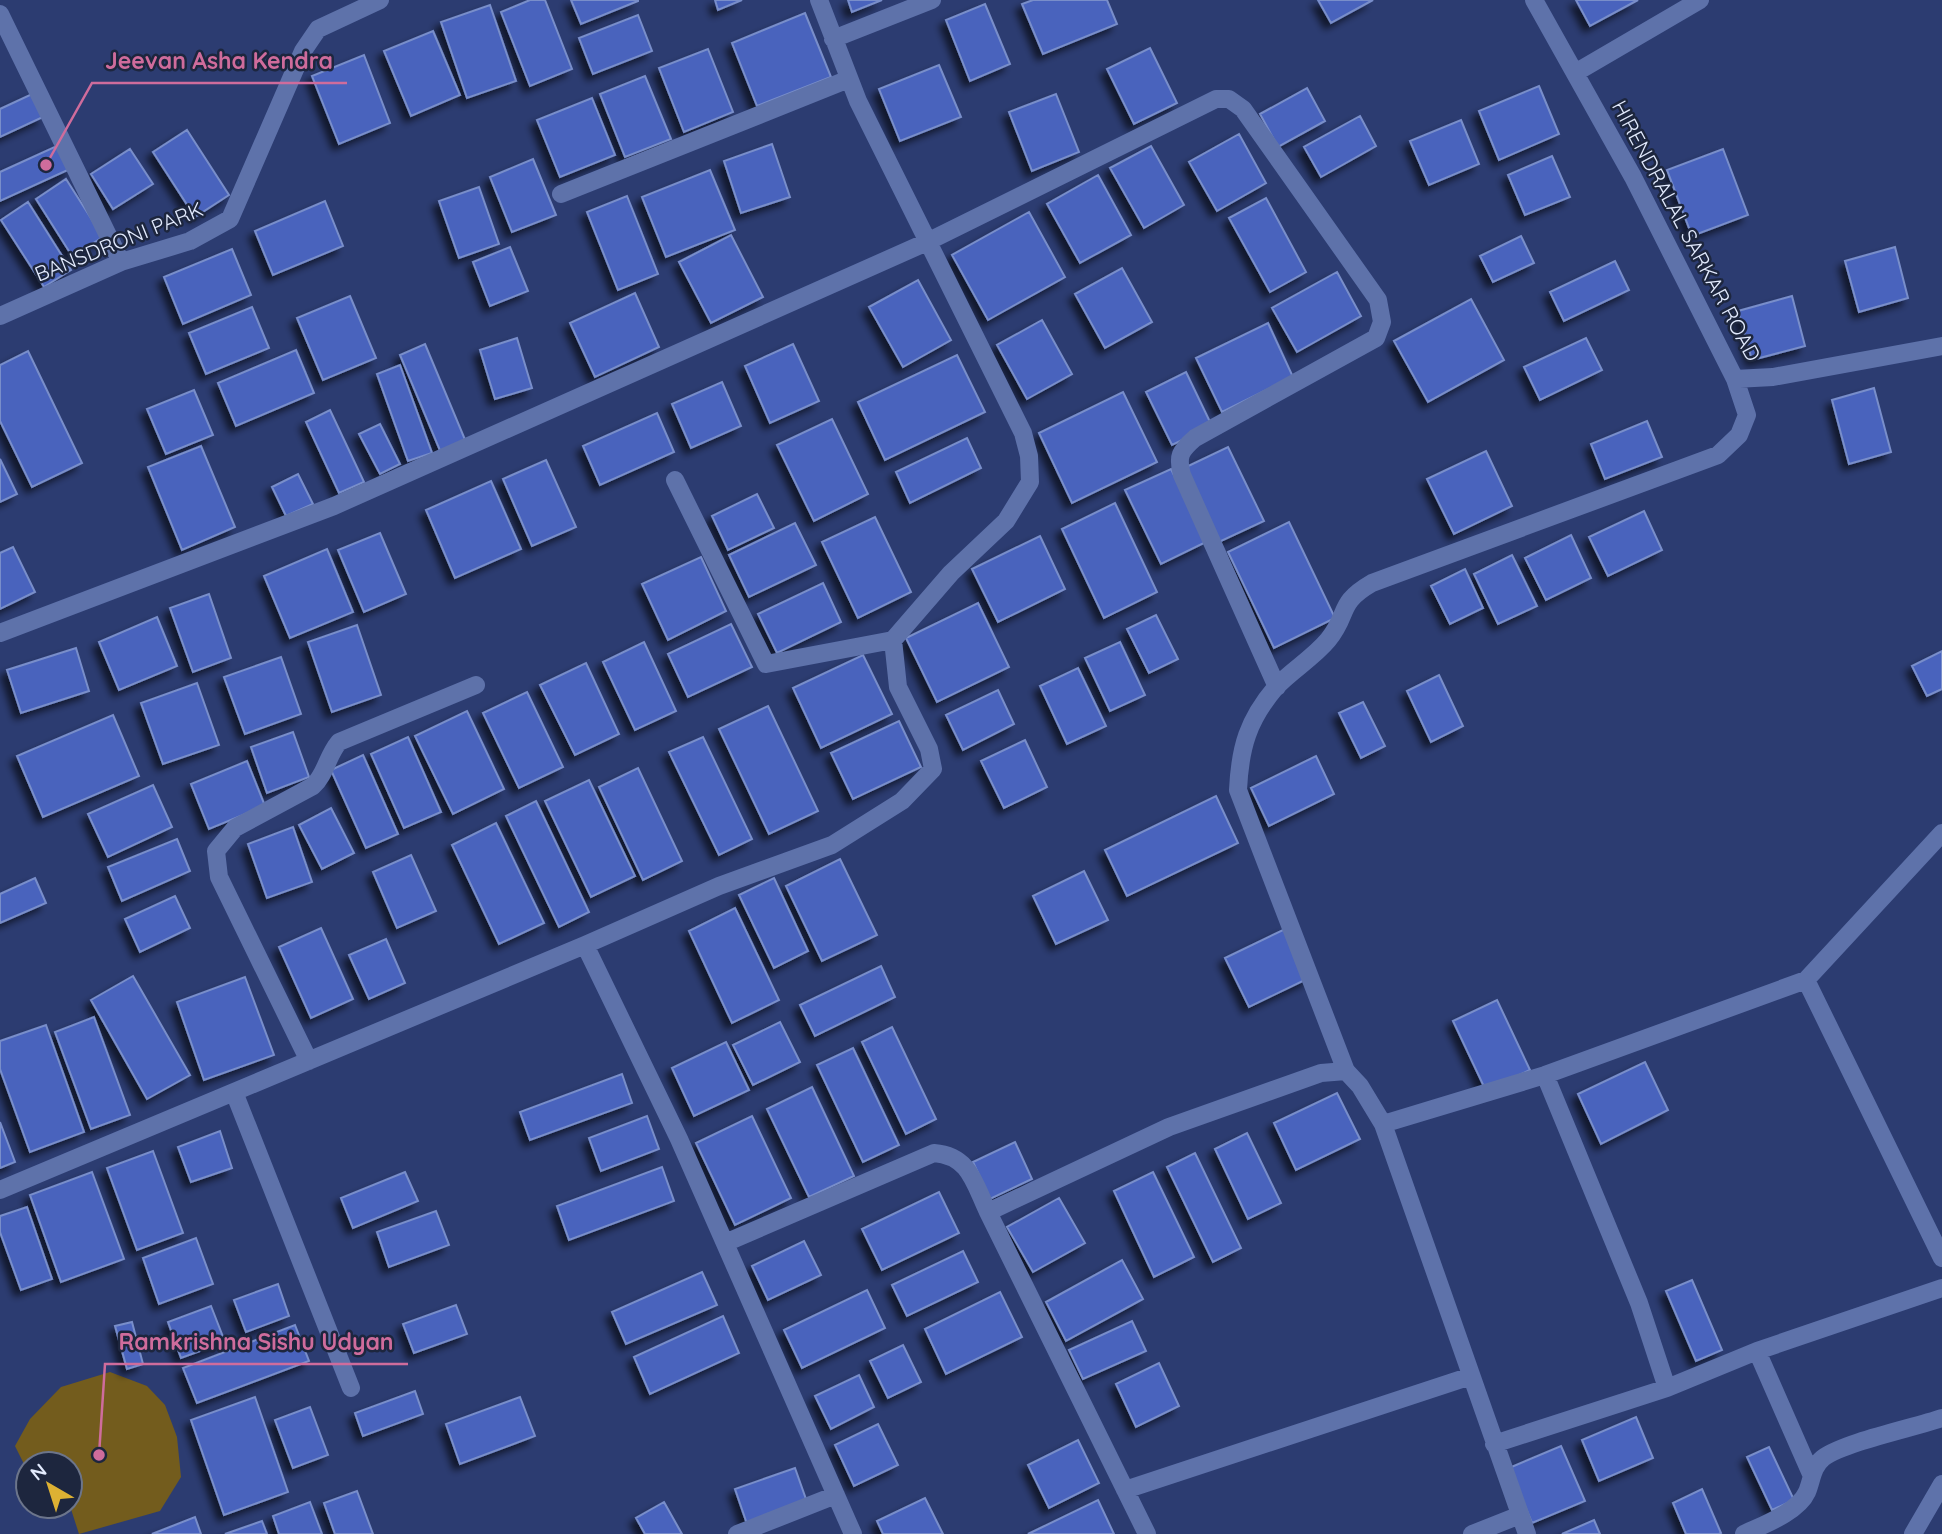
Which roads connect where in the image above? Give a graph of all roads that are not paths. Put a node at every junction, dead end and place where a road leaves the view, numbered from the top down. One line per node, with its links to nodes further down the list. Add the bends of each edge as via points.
1 (380, 0): 12 (street, BANSDRONI PARK, via 318,29 303,51 230,219 190,241)
2 (819, 0): 7 (street)
3 (932, 0): 7 (street)
4 (1534, 0): 8 (street, HIRENDRALAL SARKAR ROAD)
5 (1700, 0): 8 (street)
6 (0, 14): 12 (street)
7 (833, 39): 9 (street)
8 (1574, 73): 15 (street, HIRENDRALAL SARKAR ROAD, via 1633,177)
9 (849, 79): 10 (street); 11 (street)
10 (561, 194)
11 (927, 242): 17 (street, via 334,506); 18 (street, via 1023,433 1030,482 1006,521 951,573); 20 (street, via 1216,99 1229,99 1243,109 1378,300 1382,322 1376,338 1195,438 1178,459)
12 (121, 262): 13 (street, BANSDRONI PARK)
13 (0, 316)
14 (1942, 346): 15 (street, HIRENDRALAL SARKAR ROAD, via 1773,377)
15 (1735, 379): 20 (street, via 1747,415 1739,435 1718,455 1372,583 1353,594 1326,642)
16 (675, 480): 18 (street, via 766,664)
17 (0, 633)
18 (893, 640): 22 (street, via 898,687 929,749 933,769 902,801 832,845 719,886)
19 (476, 685): 24 (street, via 339,742 329,753 321,779 235,828 216,851 219,877)
20 (1277, 687): 25 (street, via 1248,728 1238,790)
21 (1942, 833): 23 (street)
22 (585, 945): 24 (street); 31 (street)
23 (1806, 980): 26 (street); 32 (street)
24 (309, 1061): 27 (street)
25 (1346, 1071): 28 (street); 30 (street, via 1321,1073 1169,1127)
26 (1545, 1075): 28 (street); 37 (street, via 1639,1303)
27 (234, 1092): 29 (street); 36 (street)
28 (1383, 1124): 35 (street)
29 (0, 1190)
30 (988, 1212): 31 (street, via 965,1165 951,1155 934,1153); 42 (street)
31 (725, 1243): 43 (street)
32 (1942, 1258)
33 (1942, 1288): 34 (street)
34 (1757, 1351): 37 (street); 40 (street)
35 (1471, 1376): 39 (street); 42 (street)
36 (351, 1388)
37 (1667, 1388): 39 (street)
38 (1942, 1418): 40 (street, via 1845,1448 1822,1459)
39 (1494, 1444): 44 (street)
40 (1811, 1474): 50 (street, via 1806,1494 1790,1509)
41 (1942, 1484): 51 (street)
42 (1125, 1490): 47 (street)
43 (836, 1496): 45 (street); 46 (street)
44 (1520, 1516): 48 (street); 49 (street)
45 (737, 1534)
46 (853, 1534)
47 (1147, 1534)
48 (1472, 1534)
49 (1527, 1534)
50 (1744, 1534)
51 (1913, 1534)

